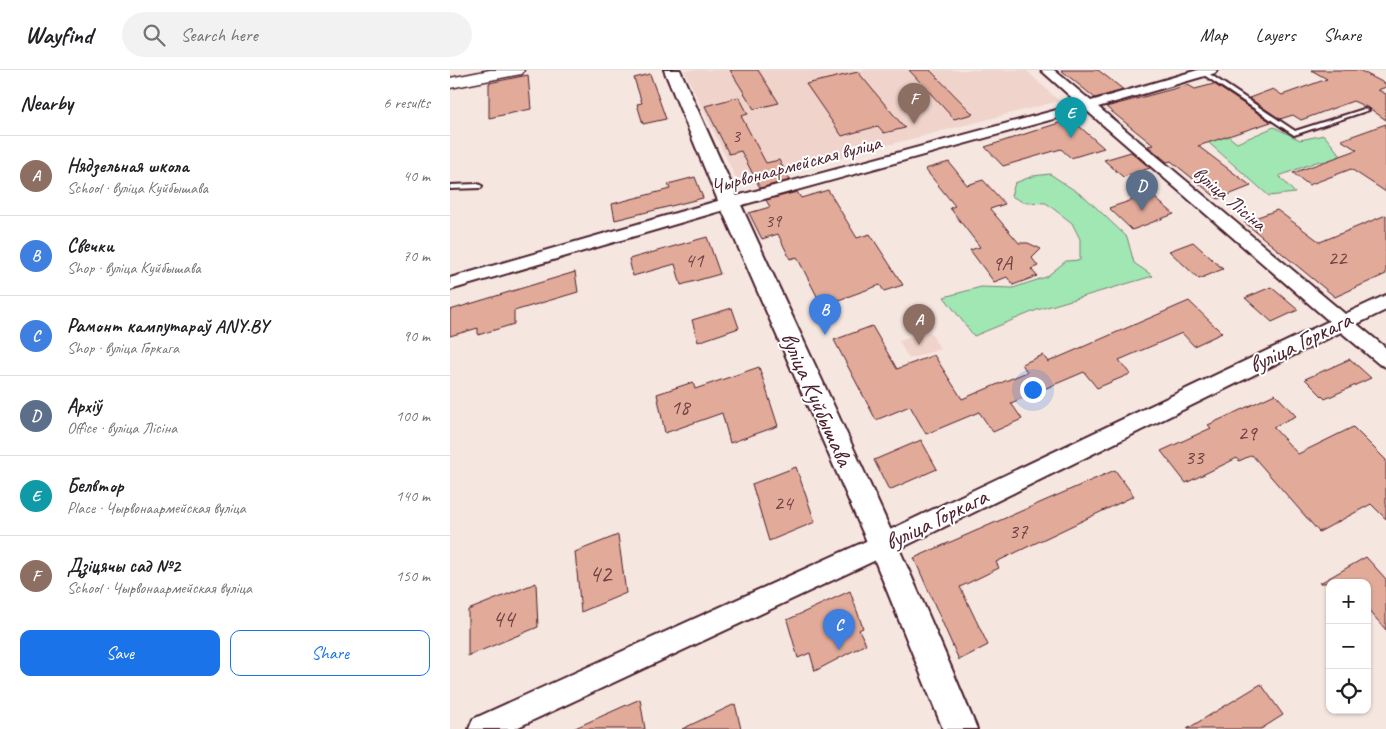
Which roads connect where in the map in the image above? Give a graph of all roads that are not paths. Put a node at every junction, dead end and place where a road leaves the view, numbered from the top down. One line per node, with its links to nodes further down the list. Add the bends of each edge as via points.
1 (516, 70): 5 (main road)
2 (672, 70): 10 (street, вуліца Куйбышава)
3 (1047, 70): 6 (street, вуліца Лісіна)
4 (1207, 71): 6 (street, Чырвонаармейская вуліца); 7 (lane, via 1294,133)
5 (450, 83)
6 (1088, 106): 10 (street, Чырвонаармейская вуліца); 13 (street, вуліца Лісіна)
7 (1366, 110)
8 (478, 186): 9 (lane)
9 (450, 187)
10 (729, 203): 11 (street, Чырвонаармейская вуліца); 15 (street, вуліца Куйбышава)
11 (450, 284)
12 (1386, 302): 13 (street, вуліца Горкага)
13 (1343, 321): 14 (street, вуліца Лісіна); 15 (street, вуліца Горкага)
14 (1386, 359)
15 (883, 545): 16 (street, вуліца Горкага); 17 (street, вуліца Куйбышава)
16 (482, 729)
17 (960, 729)

